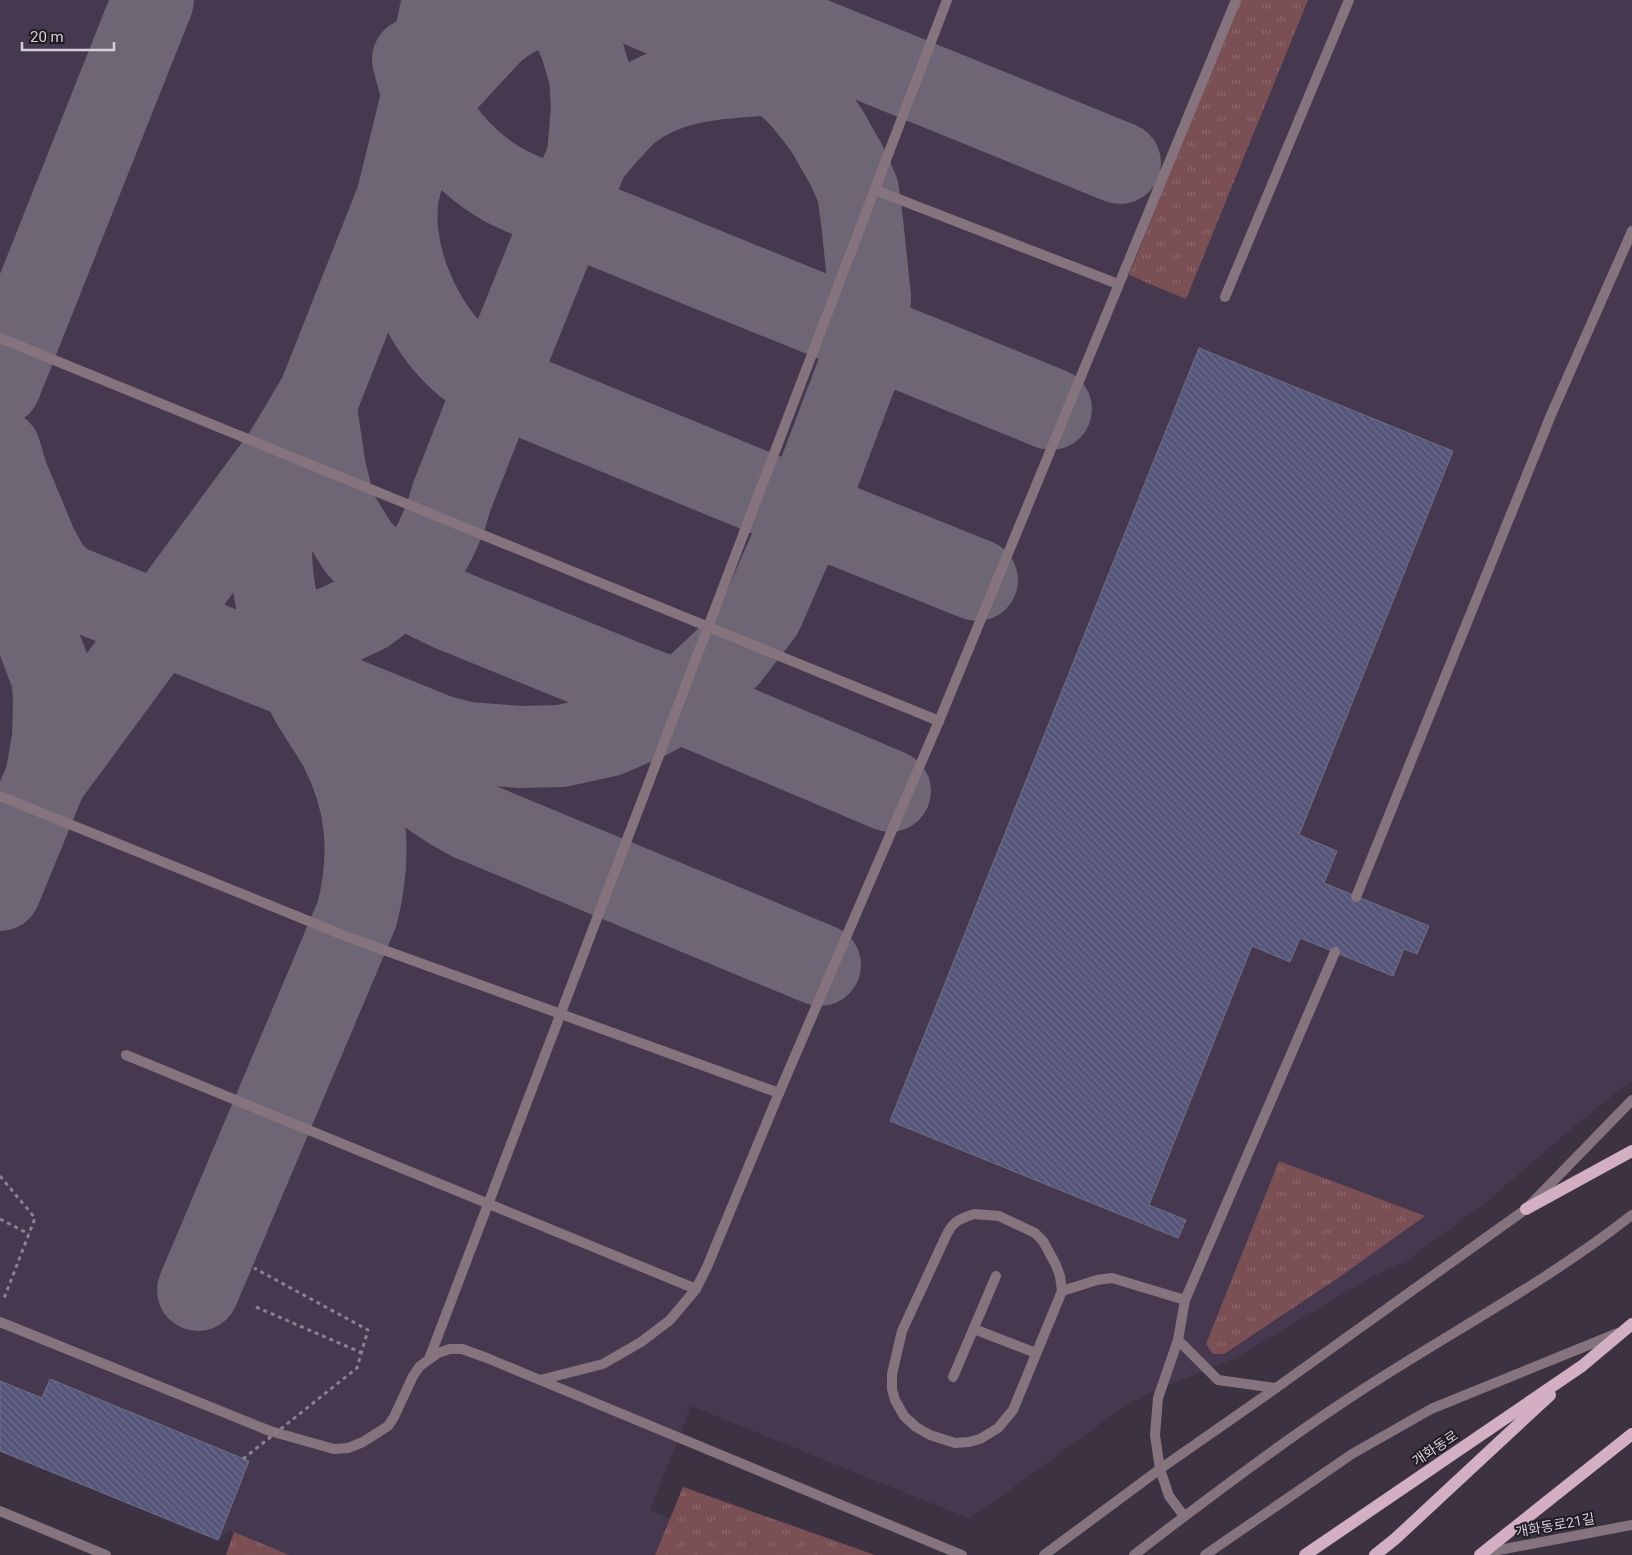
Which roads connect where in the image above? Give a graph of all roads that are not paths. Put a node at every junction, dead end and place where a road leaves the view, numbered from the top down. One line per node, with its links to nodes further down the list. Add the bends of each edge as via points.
1 (947, 0): 4 (street)
2 (1236, 0): 6 (street)
3 (1349, 0): 7 (street)
4 (875, 190): 6 (street); 9 (street)
5 (1632, 231): 12 (street, via 1551,415)
6 (1118, 284): 10 (street)
7 (1225, 297)
8 (0, 338): 9 (street)
9 (708, 626): 10 (street); 14 (street)
10 (939, 721): 16 (street)
11 (0, 796): 14 (street, via 348,937)
12 (1356, 897)
13 (1335, 952): 25 (street)
14 (560, 1014): 16 (street); 19 (street)
15 (126, 1054): 19 (street)
16 (779, 1093): 23 (street)
17 (1632, 1100): 20 (street)
18 (1632, 1151): 20 (main road)
19 (488, 1204): 23 (street); 31 (street)
20 (1526, 1209): 35 (street)
21 (1632, 1215): 39 (street, via 1557,1269 1336,1406)
22 (996, 1276): 28 (street)
23 (696, 1289): 34 (street, via 670,1320 641,1342 603,1364)
24 (1062, 1291): 25 (street, via 1112,1278); 30 (street); 30 (street, via 1060,1276 1043,1241 1024,1227 999,1216 974,1214 962,1218 952,1225 902,1331 892,1374 895,1400 904,1416 930,1435 955,1443 980,1439 1008,1418)
25 (1185, 1300): 29 (street)
26 (0, 1322): 31 (street, via 270,1431 334,1449 363,1442 388,1426 413,1376)
27 (1629, 1327): 32 (main road, 개화동로); 46 (street, via 1431,1408 1352,1454)
28 (974, 1329): 30 (street); 33 (street)
29 (1178, 1340): 35 (street, via 1218,1380); 37 (street, via 1158,1398 1155,1435)
30 (1036, 1353)
31 (429, 1359): 34 (street, via 450,1349 462,1349)
32 (1582, 1366): 47 (main road, 개화동로); 48 (main road, 개화동로)
33 (953, 1377)
34 (540, 1380): 43 (street)
35 (1276, 1388): 37 (street)
36 (1632, 1434): 41 (main road)
37 (1160, 1468): 39 (street, via 1169,1496); 44 (street)
38 (0, 1511): 42 (street)
39 (1184, 1516): 45 (street)
40 (1632, 1525): 41 (street, 개화동로21길)
41 (1480, 1554)
42 (106, 1555)
43 (962, 1555)
44 (1044, 1555)
45 (1134, 1555)
46 (1205, 1555)
47 (1305, 1555)
48 (1375, 1555)

